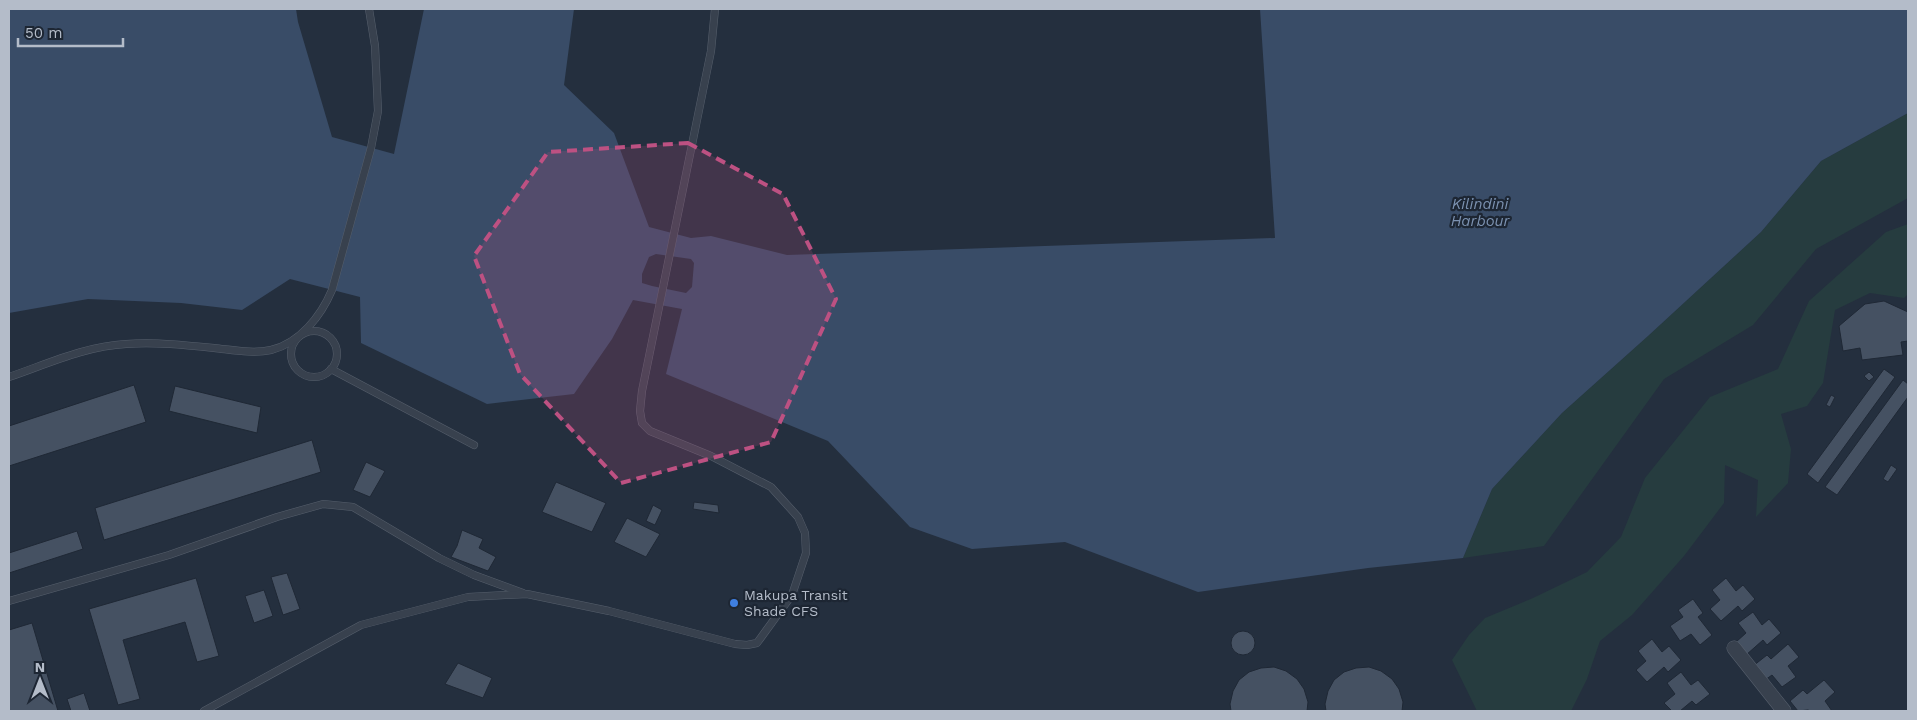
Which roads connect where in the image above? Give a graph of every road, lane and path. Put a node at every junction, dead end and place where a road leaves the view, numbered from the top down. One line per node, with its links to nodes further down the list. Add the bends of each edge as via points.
1 (369, 9): 3 (lane, via 378,89 378,112 371,148 332,290 326,304)
2 (715, 9): 7 (lane, via 711,51 642,392 642,423 650,432 711,456 770,487 798,517 805,533 806,553 792,595 757,643 747,645)
3 (299, 336): 4 (lane, via 310,331 330,336 337,356); 4 (lane, via 290,353 292,364 312,377); 5 (lane, via 272,350 254,352 184,345 124,344 85,351)
4 (331, 369): 6 (lane)
5 (9, 377)
6 (474, 445)
7 (527, 594): 8 (lane, via 439,558 353,507 323,504 169,555); 10 (lane, via 468,597 360,625)
8 (9, 601)
9 (1734, 648): 11 (street)
10 (204, 711)
11 (1784, 711)

